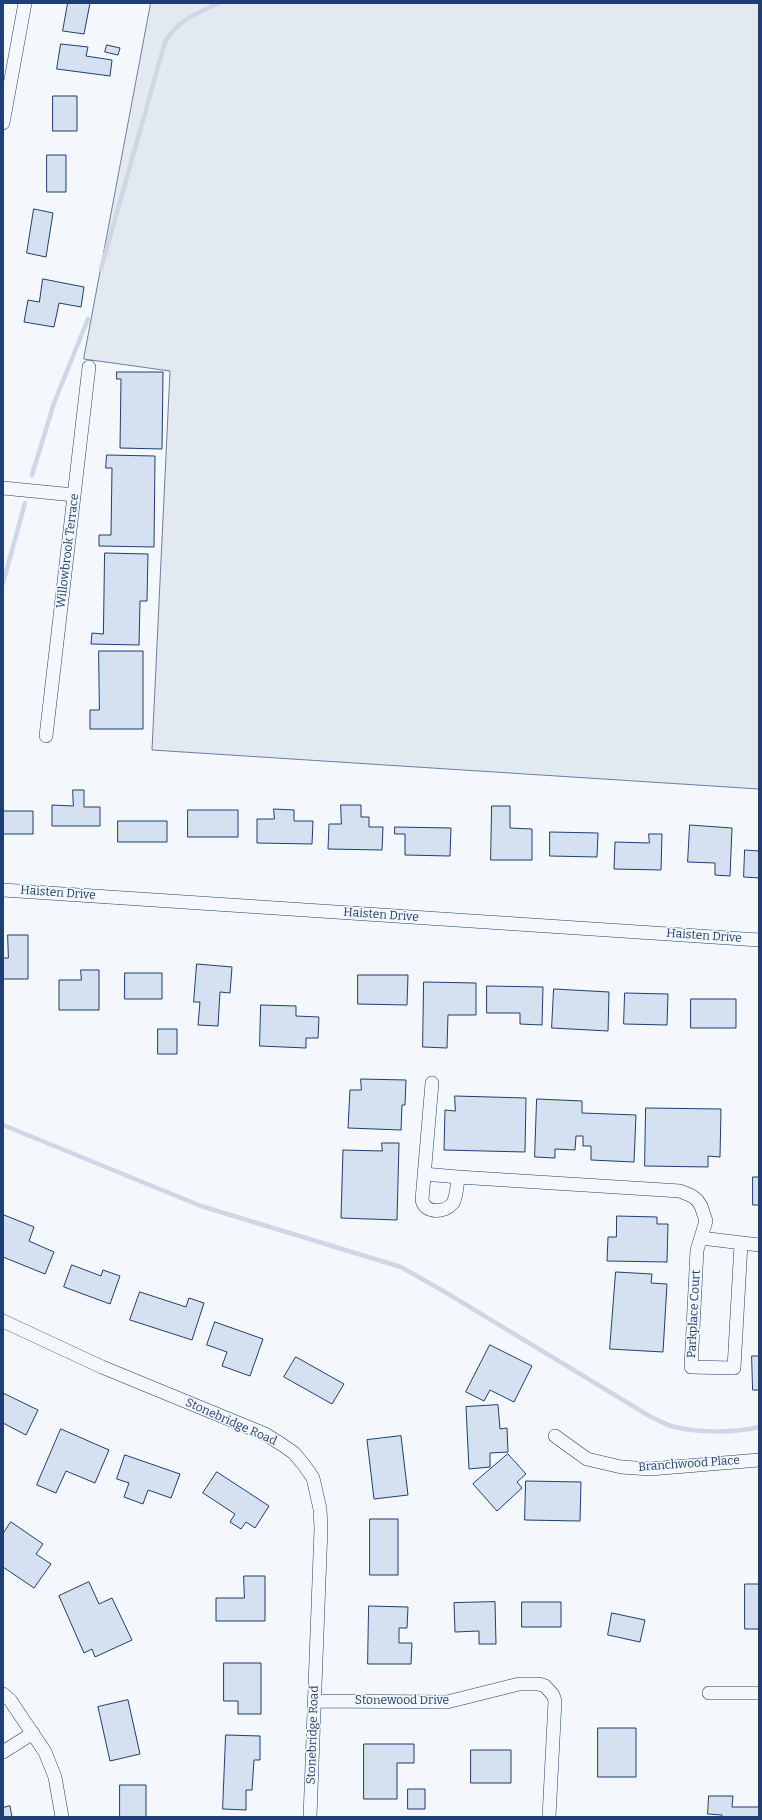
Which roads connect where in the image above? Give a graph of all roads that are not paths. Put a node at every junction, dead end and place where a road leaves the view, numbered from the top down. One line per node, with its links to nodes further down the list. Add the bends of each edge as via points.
1 (25, 3): 2 (street)
2 (7, 77): 3 (street)
3 (3, 123)
4 (89, 367): 6 (street, Willowbrook Terrace)
5 (3, 488): 6 (street)
6 (74, 495): 7 (street, Willowbrook Terrace)
7 (46, 736)
8 (3, 890): 9 (street, Haisten Drive)
9 (759, 940)
10 (432, 1083): 11 (street)
11 (424, 1174): 12 (street, Parkplace Court); 12 (street, via 423,1205 433,1210 440,1210 451,1204)
12 (458, 1178): 13 (street, Parkplace Court, via 680,1192 692,1196 701,1206 706,1221)
13 (701, 1238): 14 (street); 14 (street, Parkplace Court, via 697,1250 691,1366 734,1368)
14 (741, 1244): 15 (street)
15 (759, 1245)
16 (3, 1321): 22 (street, Stonebridge Road, via 102,1367 265,1434 294,1453 304,1465 313,1478 318,1493 321,1528)
17 (555, 1436): 18 (street, Branchwood Place, via 587,1459 621,1467 650,1469)
18 (759, 1460)
19 (709, 1692): 20 (street)
20 (759, 1693)
21 (3, 1694): 23 (street)
22 (315, 1701): 26 (street, Stonebridge Road); 27 (street, Stonewood Drive, via 447,1702 519,1684 545,1686 555,1700)
23 (33, 1733): 24 (street); 25 (street, via 45,1752 55,1777)
24 (3, 1752)
25 (62, 1817)
26 (310, 1817)
27 (549, 1817)

